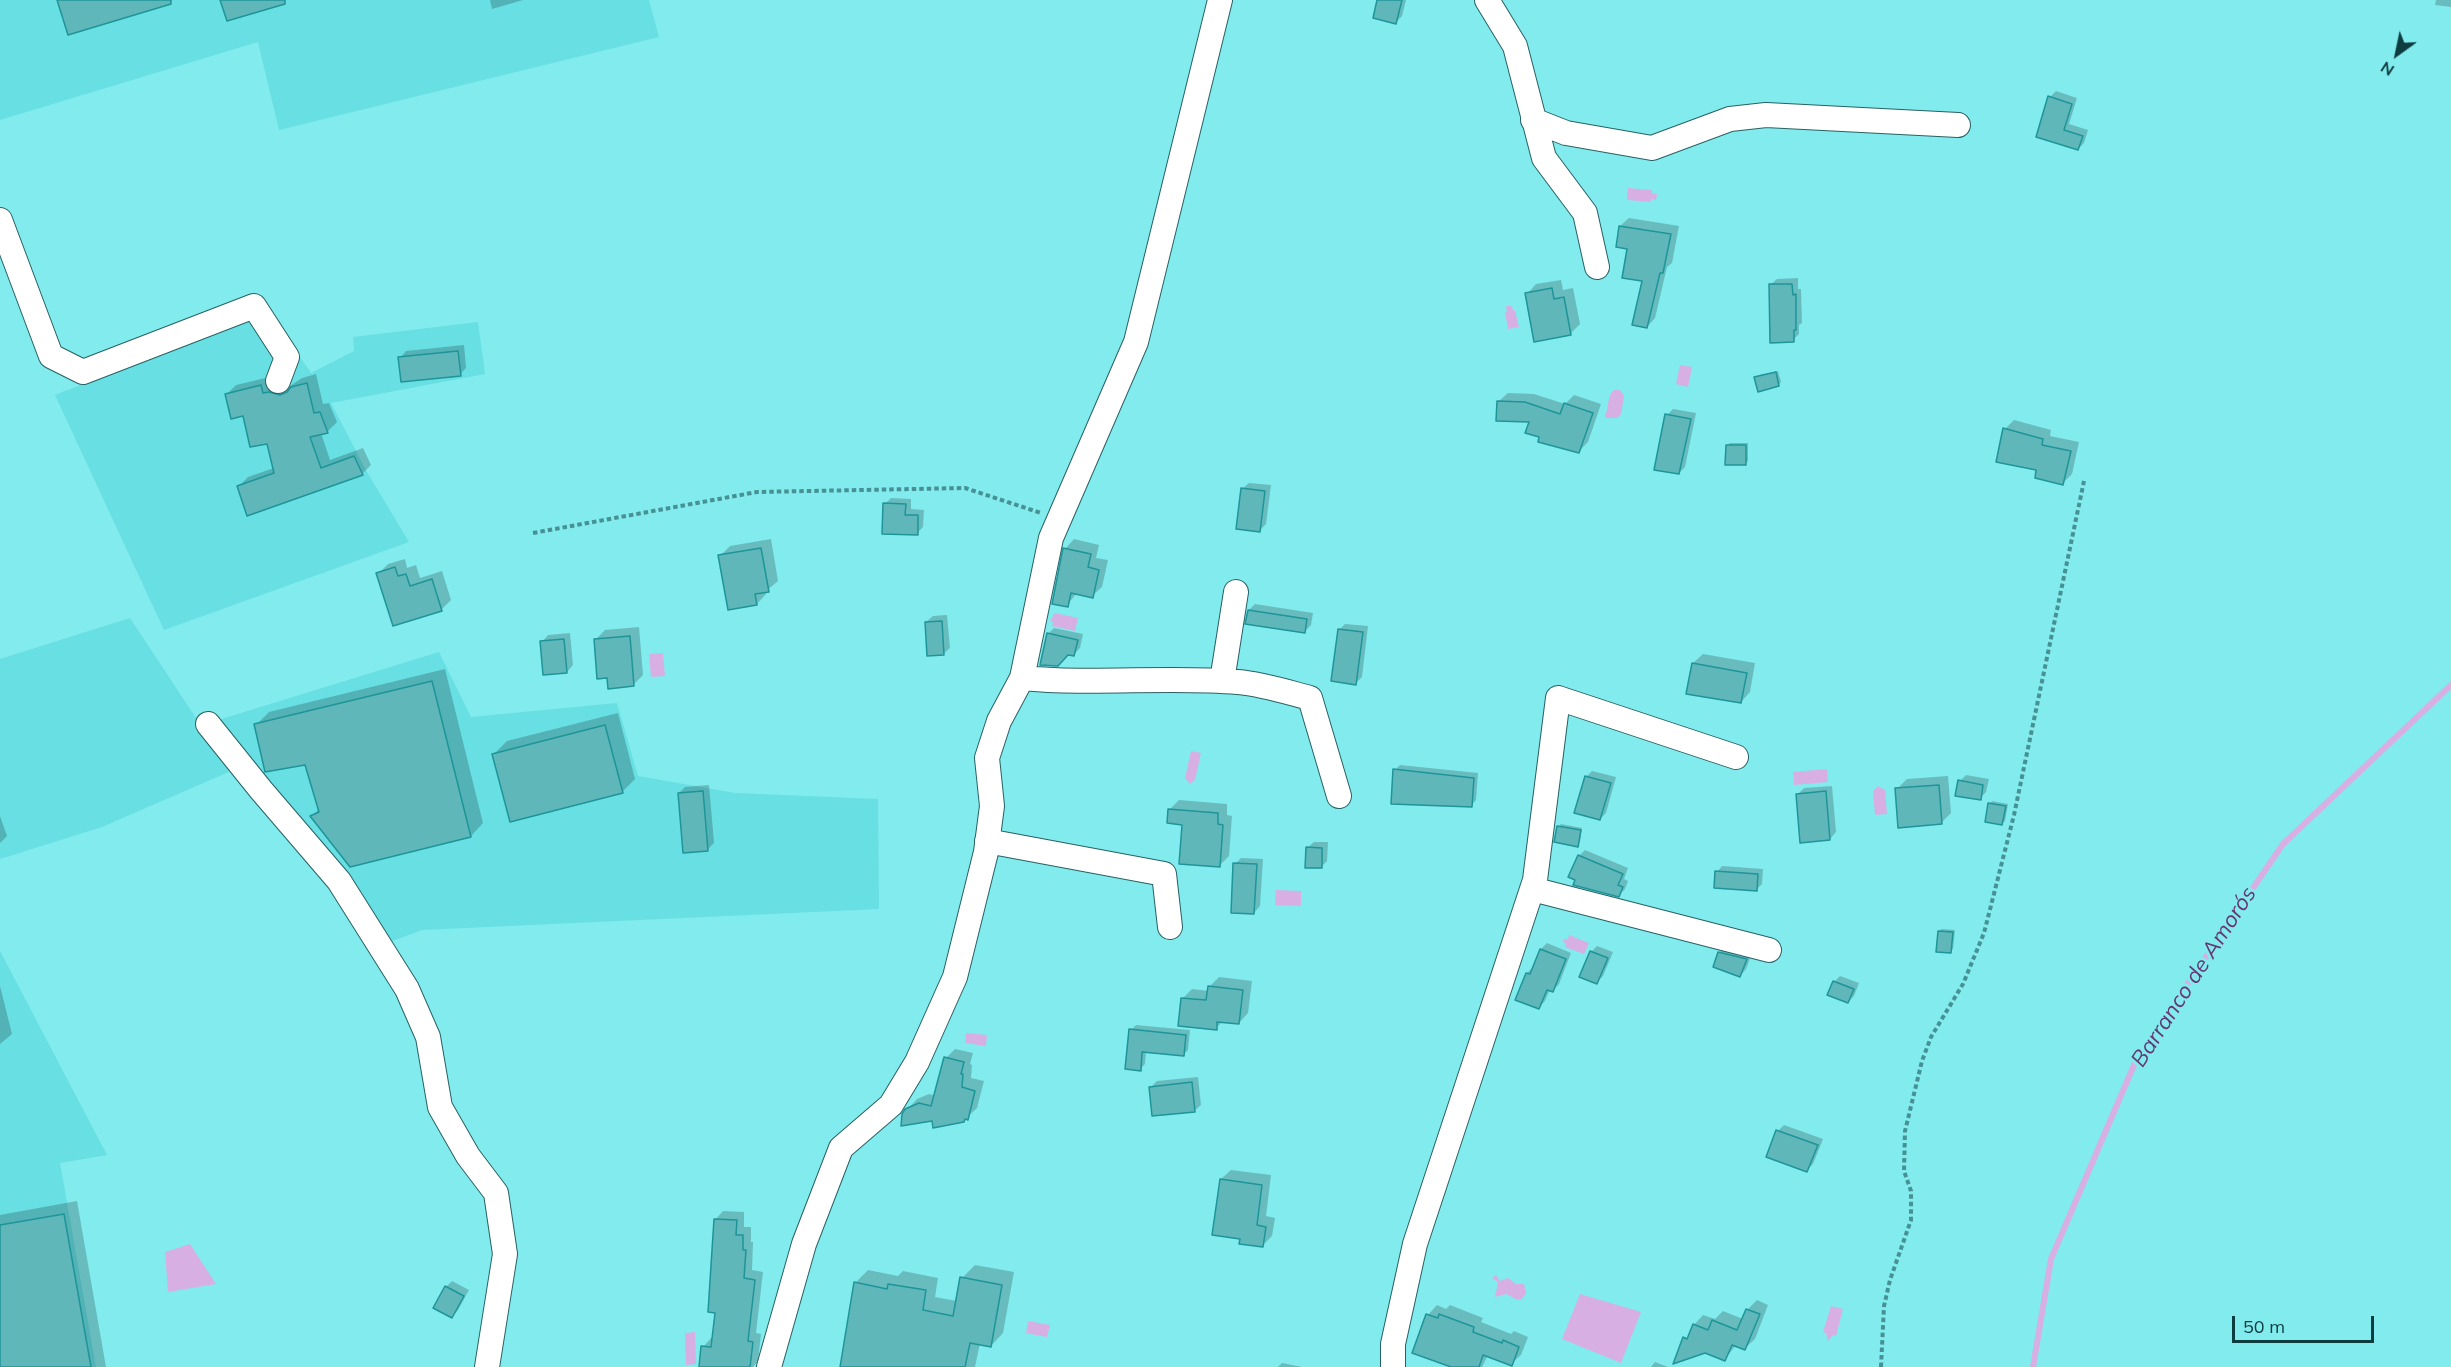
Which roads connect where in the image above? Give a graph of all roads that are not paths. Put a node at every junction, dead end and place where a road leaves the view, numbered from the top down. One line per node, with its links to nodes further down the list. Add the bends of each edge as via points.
1 (1220, 0): 9 (street, via 1136,342 1051,538)
2 (1487, 0): 3 (street, via 1515,46)
3 (1533, 120): 4 (street, via 1566,133 1652,148 1730,119 1766,115); 6 (street, via 1544,158 1585,213)
4 (1958, 125)
5 (0, 220): 7 (street, via 51,356 83,372 254,306 287,357)
6 (1597, 267)
7 (278, 381)
8 (1236, 592): 10 (street)
9 (1022, 678): 10 (street); 14 (street, via 999,721 987,758 992,806)
10 (1222, 681): 13 (street, via 1310,698)
11 (208, 724): 18 (street, via 339,881 407,989 428,1037 440,1107 468,1156 496,1193 505,1254)
12 (1736, 757): 15 (street, via 1558,698)
13 (1339, 796)
14 (987, 841): 16 (street, via 1164,874); 19 (street, via 955,977 917,1062 891,1105 841,1148 804,1244)
15 (1532, 889): 17 (street); 20 (street, via 1414,1244 1393,1344)
16 (1170, 927)
17 (1768, 950)
18 (487, 1367)
19 (769, 1367)
20 (1393, 1367)

